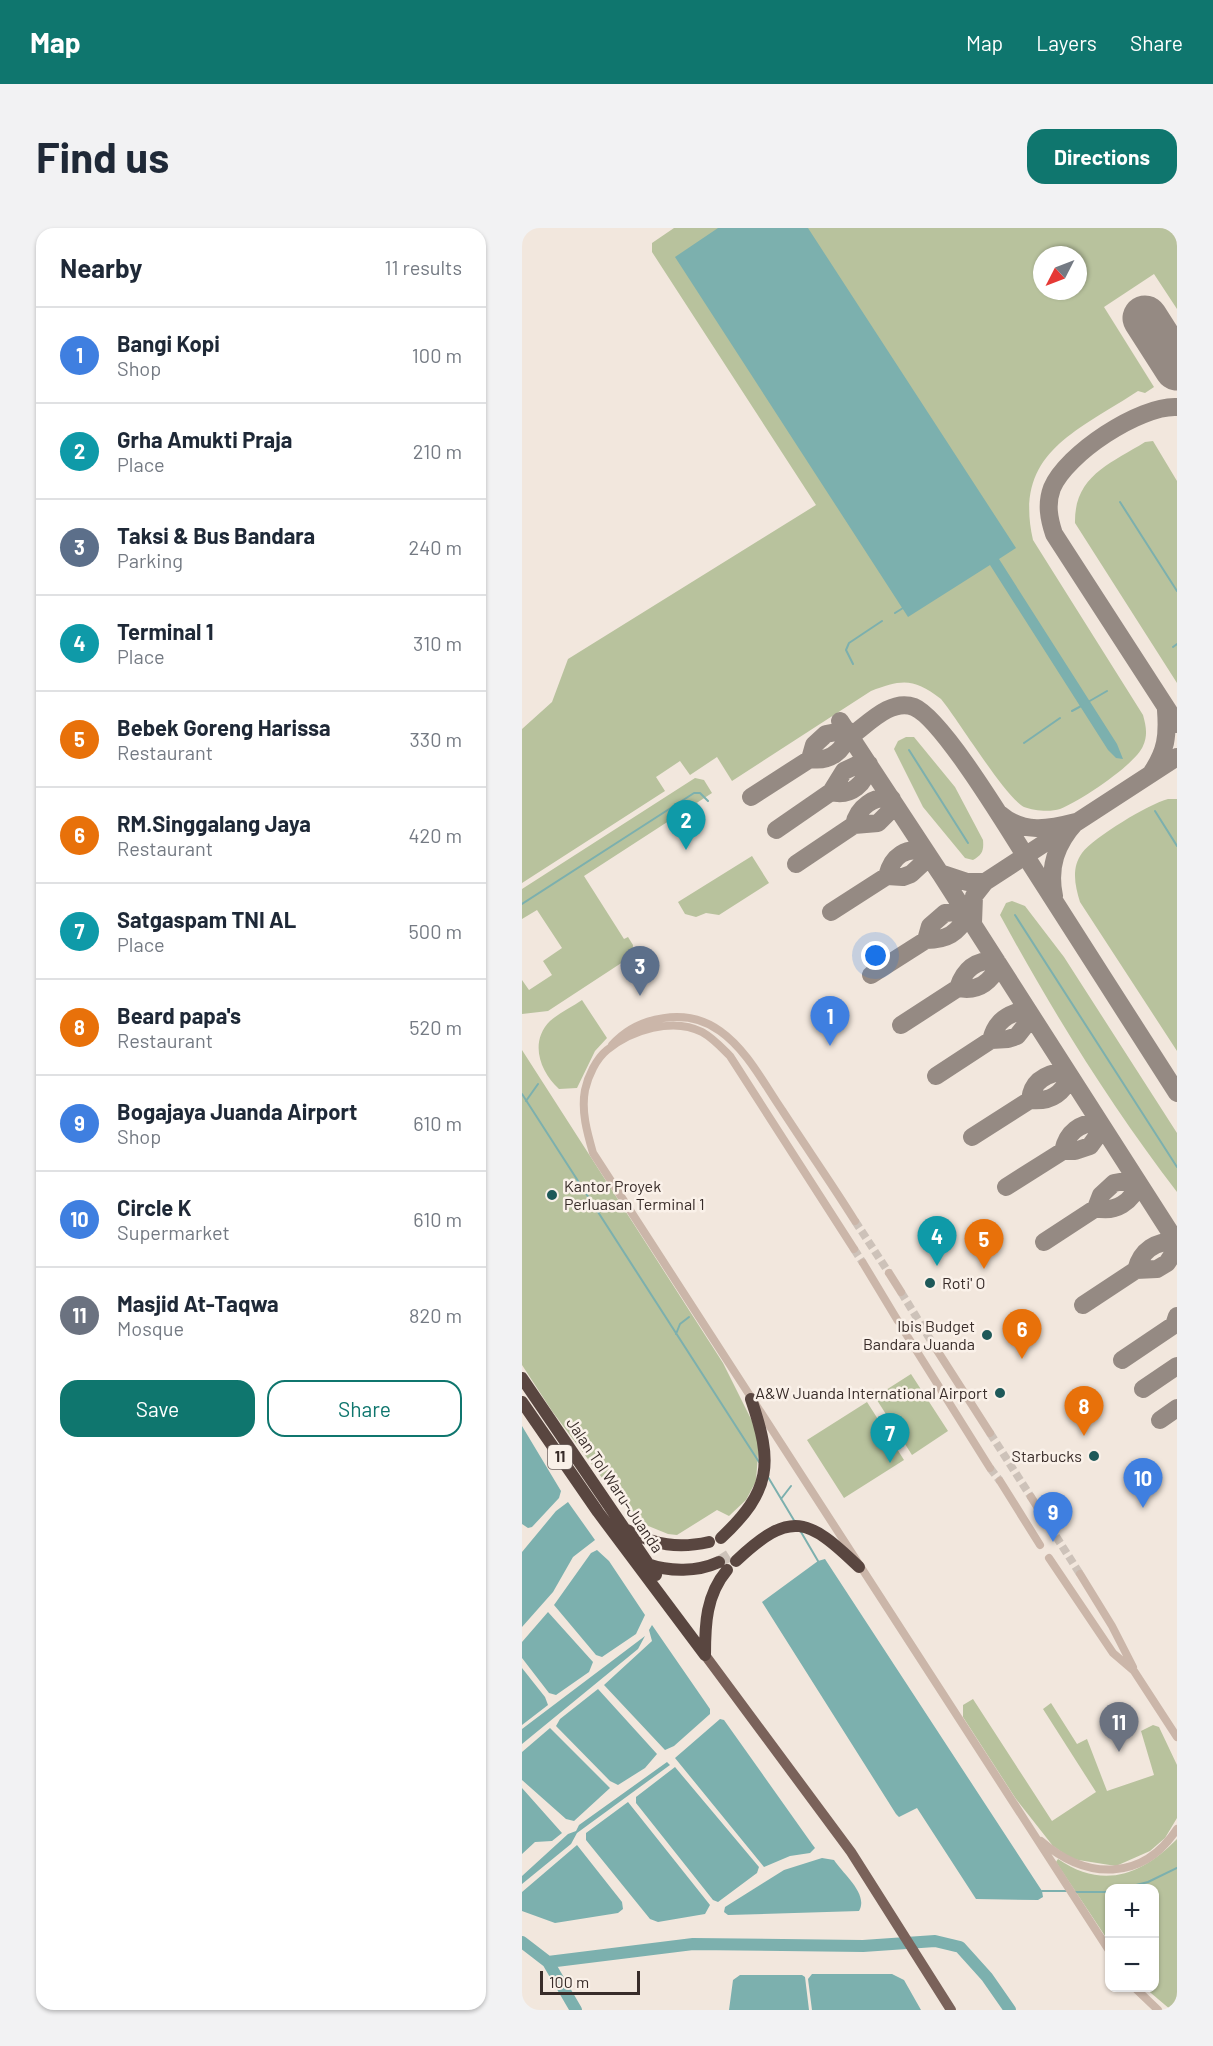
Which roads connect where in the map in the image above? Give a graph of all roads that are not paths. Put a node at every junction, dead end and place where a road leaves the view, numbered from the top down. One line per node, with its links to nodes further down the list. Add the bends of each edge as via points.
1 (607, 1049): 2 (street, via 637,1024 658,1018 682,1018 720,1030); 3 (street, via 659,1026 681,1026 701,1032 730,1056); 13 (street, via 591,1072 585,1091 584,1126 593,1153)
2 (753, 1067): 3 (street); 4 (street)
3 (756, 1096): 5 (street)
4 (855, 1221)
5 (854, 1249)
6 (863, 1263): 9 (street)
7 (889, 1274): 8 (street)
8 (901, 1292)
9 (898, 1321)
10 (906, 1334): 16 (street)
11 (933, 1344): 15 (street)
12 (522, 1378): 20 (highway, Jalan Tol Waru–Juanda / 11)
13 (751, 1399): 20 (highway, via 762,1430 766,1464 763,1480 741,1517 715,1540 678,1546); 26 (street)
14 (522, 1402): 23 (highway, Jalan Tol Waru–Juanda / 11)
15 (990, 1433)
16 (990, 1468)
17 (1000, 1481): 21 (street)
18 (1031, 1497): 19 (street)
19 (1043, 1516)
20 (626, 1529): 25 (highway, Jalan Tol Waru–Juanda / 11)
21 (1040, 1545)
22 (1049, 1558): 30 (street, via 1113,1653)
23 (634, 1559): 25 (highway); 28 (highway, Jalan Tol Waru–Juanda / 11)
24 (728, 1562): 25 (highway, via 699,1569); 26 (highway, via 778,1528 789,1525 805,1526 831,1540); 29 (highway, via 707,1613)
25 (649, 1566): 28 (highway, Jalan Tol Waru–Juanda / 11, via 666,1589)
26 (859, 1567): 33 (street)
27 (1080, 1574): 30 (street)
28 (675, 1613): 29 (highway, Jalan Tol Waru–Juanda / 11)
29 (705, 1655): 36 (main road, via 845,1843)
30 (1134, 1671): 31 (street)
31 (1177, 1737)
32 (1177, 1830): 33 (street, via 1158,1853 1143,1862 1111,1870 1072,1863)
33 (1034, 1834): 34 (street)
34 (1105, 1945)
35 (1140, 1992): 37 (street)
36 (951, 2010)
37 (1158, 2010)

